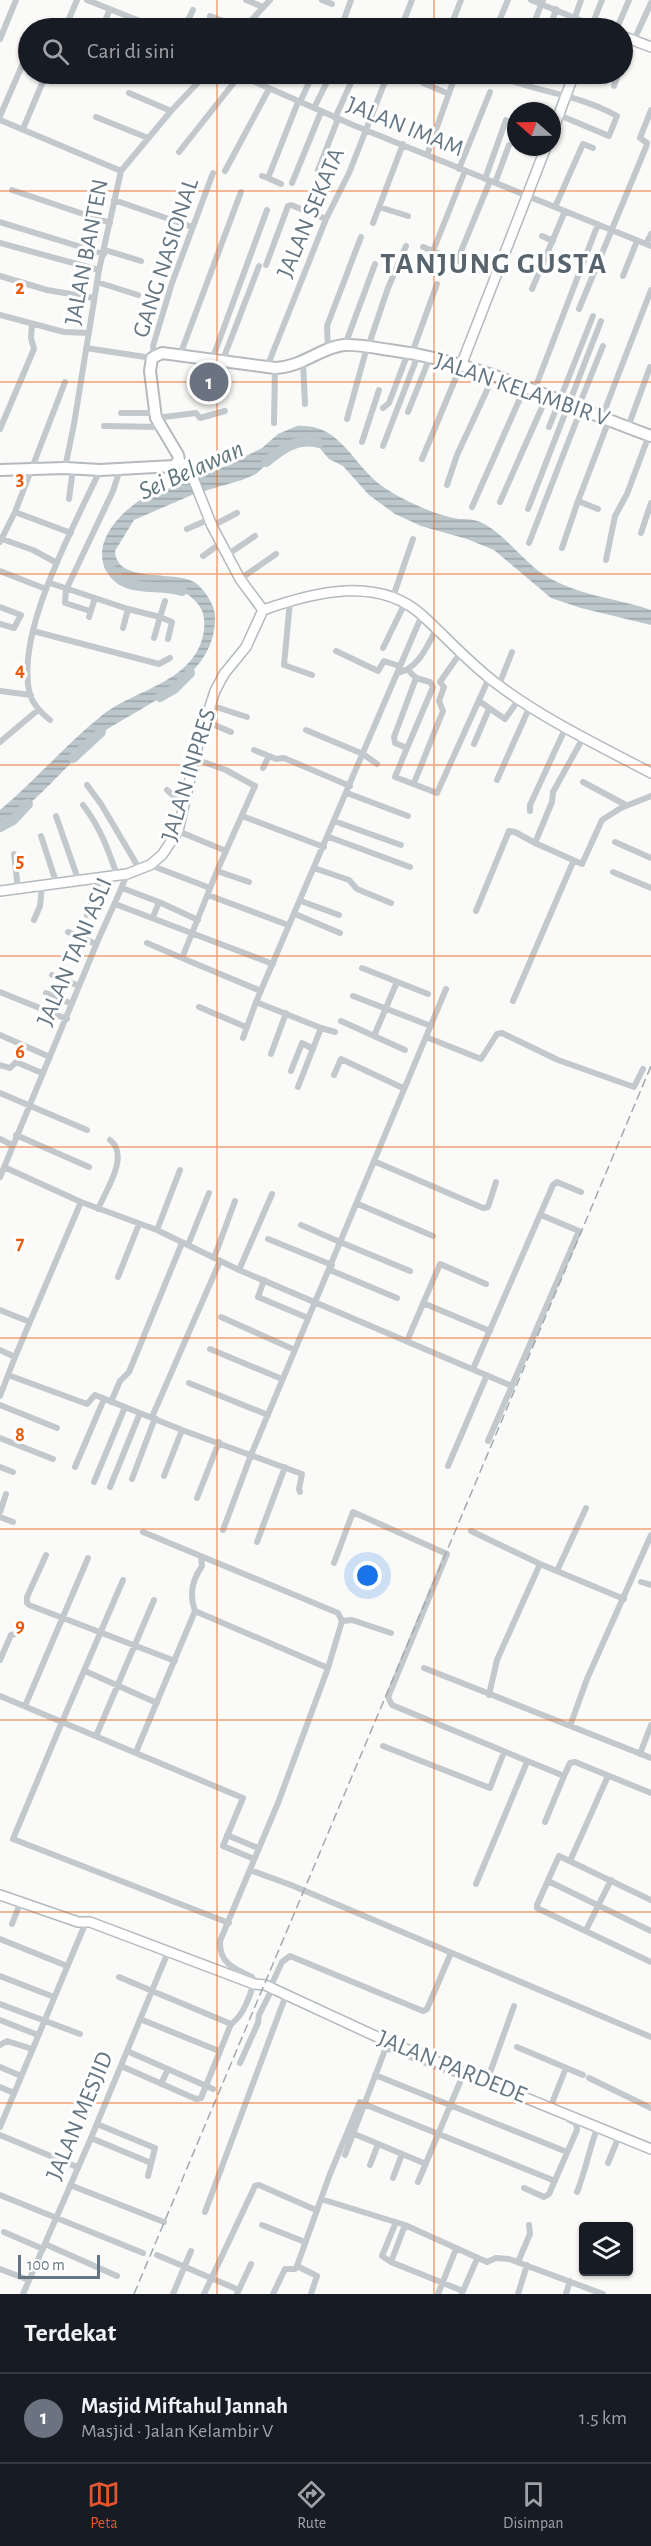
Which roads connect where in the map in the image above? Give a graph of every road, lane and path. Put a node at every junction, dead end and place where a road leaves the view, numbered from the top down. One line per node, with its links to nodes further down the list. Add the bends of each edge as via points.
1 (77, 0): 24 (street)
2 (87, 0): 19 (street)
3 (246, 0): 18 (street)
4 (270, 0): 18 (street)
5 (322, 0): 17 (street)
6 (351, 0): 30 (street)
7 (412, 0): 31 (street)
8 (461, 0): 32 (street)
9 (508, 0): 33 (street)
10 (531, 0): 15 (street)
11 (581, 0): 23 (street)
12 (602, 0): 36 (street)
13 (629, 0): 37 (street)
14 (13, 1): 38 (street)
15 (542, 2): 20 (street); 34 (street)
16 (651, 3): 39 (street)
17 (332, 4)
18 (263, 7): 29 (street)
19 (110, 9): 25 (street); 26 (street)
20 (556, 9): 23 (street); 35 (street)
21 (193, 10): 27 (street)
22 (210, 16): 28 (street)
23 (575, 17)
24 (69, 18)
25 (106, 18)
26 (132, 18)
27 (189, 18)
28 (216, 18)
29 (253, 18)
30 (345, 18)
31 (405, 18)
32 (454, 18)
33 (500, 18)
34 (536, 18)
35 (553, 18)
36 (596, 18)
37 (621, 18)
38 (2, 29): 40 (street)
39 (633, 32)
40 (0, 39)
41 (633, 40): 42 (street)
42 (651, 47)
43 (18, 75): 69 (street)
44 (42, 84): 72 (street)
45 (197, 84): 65 (street, JALAN BANTEN)
46 (231, 84): 78 (street)
47 (259, 84): 56 (street, JALAN IMAM)
48 (308, 84): 61 (street)
49 (326, 84): 62 (street)
50 (351, 84): 70 (street)
51 (384, 84): 73 (street, JALAN SEKATA)
52 (425, 84): 59 (street)
53 (452, 84): 59 (street)
54 (520, 84): 60 (street)
55 (571, 84): 60 (street)
56 (269, 89): 61 (street, JALAN IMAM); 84 (street)
57 (490, 92): 82 (street)
58 (129, 93): 65 (street)
59 (449, 94): 79 (street)
60 (567, 95): 63 (street); 67 (street, via 616,115 610,135)
61 (299, 102): 62 (street, JALAN IMAM); 88 (street, via 265,177)
62 (314, 108): 66 (street, JALAN IMAM)
63 (561, 110)
64 (651, 110): 104 (street, via 640,138 647,143 646,147)
65 (171, 111): 74 (street, JALAN BANTEN)
66 (321, 112): 70 (street, JALAN IMAM); 87 (street)
67 (561, 116)
68 (96, 117): 74 (street)
69 (0, 118): 72 (street)
70 (336, 118): 73 (street, JALAN IMAM); 81 (street)
71 (506, 120): 86 (street)
72 (23, 129): 83 (street)
73 (366, 130): 75 (street, JALAN IMAM); 98 (street, JALAN SEKATA)
74 (148, 138): 83 (street, JALAN BANTEN)
75 (403, 144): 79 (street, JALAN IMAM); 93 (street)
76 (593, 147): 94 (street, via 583,144)
77 (507, 150): 86 (street)
78 (179, 152)
79 (427, 155): 82 (street, JALAN IMAM)
80 (543, 156): 91 (street)
81 (318, 170)
82 (462, 170): 86 (street, JALAN IMAM); 114 (street)
83 (121, 171): 92 (street, JALAN BANTEN)
84 (225, 171)
85 (213, 174): 103 (street, GANG NASIONAL)
86 (490, 181): 91 (street, JALAN IMAM); 117 (street)
87 (292, 183)
88 (281, 184)
89 (12, 190): 100 (street)
90 (241, 192): 141 (street)
91 (527, 196): 94 (street, JALAN IMAM); 121 (street)
92 (114, 200): 100 (street, JALAN BANTEN); 103 (street)
93 (379, 207): 97 (street); 101 (street)
94 (555, 207): 96 (street, JALAN IMAM)
95 (267, 210): 144 (street)
96 (565, 211): 102 (street, JALAN IMAM); 108 (street)
97 (408, 216)
98 (326, 219): 144 (street, via 288,206); 148 (street, JALAN SEKATA)
99 (0, 222): 115 (street)
100 (110, 224): 115 (street, JALAN BANTEN)
101 (373, 224)
102 (598, 224): 104 (street, JALAN IMAM); 151 (street)
103 (192, 227): 142 (street, GANG NASIONAL, via 154,341)
104 (612, 229): 109 (street, JALAN IMAM); 129 (street)
105 (651, 234): 111 (street)
106 (542, 236): 108 (street)
107 (361, 237): 139 (street, via 327,326)
108 (553, 241): 125 (street)
109 (637, 241): 111 (street, JALAN IMAM); 122 (street)
110 (0, 243): 119 (street)
111 (649, 245)
112 (406, 246): 137 (street)
113 (423, 247): 114 (street)
114 (433, 251): 117 (street)
115 (104, 252): 116 (street); 119 (street, JALAN BANTEN)
116 (141, 261)
117 (457, 261): 121 (street)
118 (375, 264): 135 (street)
119 (99, 270): 123 (street, JALAN BANTEN)
120 (0, 276): 128 (street)
121 (496, 276): 146 (street)
122 (623, 276)
123 (97, 282): 127 (street); 128 (street, JALAN BANTEN)
124 (437, 284): 140 (street)
125 (532, 290)
126 (651, 290): 160 (street)
127 (138, 295)
128 (94, 298): 134 (street, JALAN BANTEN)
129 (579, 309)
130 (0, 315): 133 (street)
131 (593, 316): 156 (street)
132 (601, 321): 156 (street)
133 (32, 325): 134 (street); 167 (street, via 34,348)
134 (89, 333): 138 (street, JALAN BANTEN)
135 (345, 345): 137 (main road, JALAN KELAMBIR V); 139 (main road, JALAN KELAMBIR V)
136 (603, 346): 156 (street)
137 (367, 347): 140 (main road, JALAN KELAMBIR V); 162 (street)
138 (86, 348): 142 (street); 173 (street, JALAN BANTEN)
139 (328, 350): 145 (main road, JALAN KELAMBIR V)
140 (413, 353): 143 (main road, JALAN KELAMBIR V); 154 (street, via 386,406); 170 (street)
141 (180, 355): 142 (main road, JALAN KELAMBIR V); 144 (main road, JALAN KELAMBIR V)
142 (153, 356): 161 (main road, via 150,371)
143 (431, 357): 146 (main road, JALAN KELAMBIR V); 159 (street)
144 (217, 361): 148 (main road, JALAN KELAMBIR V)
145 (303, 362): 148 (main road, JALAN KELAMBIR V); 155 (street)
146 (462, 363): 149 (main road, JALAN KELAMBIR V); 171 (street)
147 (650, 367): 166 (street)
148 (271, 368): 163 (street)
149 (495, 375): 151 (main road, JALAN KELAMBIR V); 178 (street)
150 (65, 382): 174 (street)
151 (529, 389): 153 (main road, JALAN KELAMBIR V); 183 (street)
152 (379, 390): 154 (street)
153 (547, 396): 156 (main road, JALAN KELAMBIR V); 181 (street)
154 (376, 399): 169 (street)
155 (305, 404)
156 (572, 406): 160 (main road, JALAN KELAMBIR V); 165 (street); 184 (street); 196 (street)
157 (225, 411): 161 (street, via 200,418 194,413)
158 (121, 412): 161 (street)
159 (408, 412)
160 (605, 418): 166 (main road, JALAN KELAMBIR V); 180 (street)
161 (157, 419): 164 (street); 172 (main road)
162 (347, 419)
163 (274, 423)
164 (104, 426)
165 (549, 427)
166 (628, 427): 168 (main road, JALAN KELAMBIR V)
167 (0, 429)
168 (650, 435): 201 (street, via 615,516)
169 (362, 442)
170 (383, 446)
171 (422, 459)
172 (179, 460): 175 (main road, via 171,467); 188 (street, via 193,477)
173 (69, 468): 174 (main road); 177 (main road); 179 (street, JALAN BANTEN)
174 (31, 469): 176 (main road); 186 (street)
175 (120, 469): 177 (main road); 206 (street)
176 (0, 470)
177 (100, 470): 190 (street)
178 (447, 485)
179 (69, 500)
180 (578, 501): 185 (street); 197 (street)
181 (500, 502)
182 (651, 503): 191 (street)
183 (472, 507)
184 (528, 509)
185 (598, 509)
186 (15, 512): 190 (street); 194 (street)
187 (237, 513): 188 (street)
188 (211, 523): 189 (street); 195 (street)
189 (187, 529)
190 (71, 533): 202 (street)
191 (641, 533)
192 (255, 536): 199 (street)
193 (413, 539): 207 (street)
194 (1, 540): 202 (street)
195 (221, 543): 199 (street); 200 (street)
196 (530, 543)
197 (562, 548)
198 (276, 554): 204 (street)
199 (227, 555): 204 (street)
200 (203, 556)
201 (606, 560)
202 (57, 563): 205 (street)
203 (0, 571): 205 (street)
204 (240, 579): 214 (street)
205 (48, 586): 206 (street); 218 (street)
206 (66, 590): 208 (street); 208 (street, via 64,603 90,614)
207 (393, 597): 210 (street, via 347,591); 211 (street)
208 (95, 598): 213 (street)
209 (165, 601): 217 (street)
210 (290, 601): 214 (street); 232 (street, via 284,665)
211 (405, 603): 216 (street); 225 (street)
212 (0, 607): 215 (street)
213 (128, 609): 217 (street); 220 (street)
214 (263, 610): 240 (street, JALAN INPRES, via 246,647 219,683)
215 (21, 615): 218 (street); 219 (street, via 15,628)
216 (422, 615): 221 (street); 230 (street)
217 (160, 617): 223 (street); 224 (street, via 172,622)
218 (34, 621): 222 (street)
219 (0, 624)
220 (123, 628)
221 (436, 629): 227 (street); 231 (street, via 422,655)
222 (33, 631): 229 (street, via 159,664); 237 (street, via 27,669)
223 (154, 638)
224 (168, 639)
225 (383, 648)
226 (336, 651): 230 (street, via 378,671 384,661)
227 (460, 652): 234 (street); 262 (street, via 440,682 444,687 439,701 443,711)
228 (512, 652): 235 (street)
229 (170, 658)
230 (398, 670): 231 (street); 255 (street)
231 (408, 670): 233 (street)
232 (312, 675)
233 (416, 678): 253 (street, via 393,739); 253 (street, via 432,683 433,687)
234 (489, 678): 235 (street); 239 (street)
235 (499, 686): 238 (street)
236 (0, 691): 237 (street)
237 (31, 695): 243 (street)
238 (519, 699): 241 (street); 242 (street, via 506,719)
239 (479, 701): 242 (street); 262 (street, via 437,793)
240 (210, 705): 244 (street); 246 (street, JALAN INPRES)
241 (530, 706): 247 (street); 261 (street)
242 (489, 709): 252 (street)
243 (38, 710): 245 (street); 251 (street)
244 (247, 717)
245 (50, 720)
246 (205, 721): 249 (street); 257 (street, JALAN INPRES)
247 (565, 729): 250 (street); 271 (street)
248 (306, 730): 255 (street)
249 (231, 732)
250 (583, 738): 260 (street); 280 (street, via 554,792)
251 (1, 740)
252 (474, 744)
253 (406, 748): 262 (street, via 394,774)
254 (254, 750): 256 (street)
255 (363, 754): 258 (street); 265 (street)
256 (268, 756): 259 (street); 265 (street, via 287,759)
257 (195, 759): 269 (street, JALAN INPRES); 273 (street, via 255,786)
258 (377, 764)
259 (263, 768)
260 (651, 772)
261 (497, 780)
262 (414, 783)
263 (583, 783): 270 (street)
264 (87, 785): 290 (street)
265 (348, 789): 274 (street); 275 (street)
266 (167, 790): 269 (street)
267 (651, 796): 270 (street)
268 (83, 805): 294 (street, via 106,840)
269 (184, 805): 276 (street, JALAN INPRES)
270 (626, 805): 286 (street, via 599,824 582,864)
271 (530, 811)
272 (56, 816): 296 (street)
273 (242, 816): 282 (street); 283 (street)
274 (408, 816)
275 (334, 821): 278 (street); 281 (street)
276 (178, 831): 283 (street); 287 (street, JALAN INPRES, via 168,849)
277 (41, 836): 298 (street)
278 (329, 837): 282 (street); 288 (street)
279 (615, 842): 285 (street)
280 (535, 843): 286 (street); 309 (street, via 508,831)
281 (401, 845)
282 (324, 846): 289 (street)
283 (226, 851): 291 (street)
284 (14, 854): 302 (street)
285 (651, 858)
286 (573, 862): 334 (street)
287 (150, 865): 290 (street, JALAN INPRES); 304 (street)
288 (410, 867)
289 (314, 868): 305 (street); 307 (street, via 349,880 357,889)
290 (140, 870): 293 (street, JALAN INPRES)
291 (217, 872): 297 (street); 304 (street)
292 (613, 872): 301 (street)
293 (127, 874): 294 (street, JALAN INPRES); 300 (street, JALAN TANI ASLI)
294 (117, 875): 295 (street, JALAN INPRES)
295 (97, 879): 296 (street, JALAN INPRES); 311 (street)
296 (80, 882): 298 (street, JALAN INPRES)
297 (249, 882)
298 (57, 885): 299 (street, JALAN INPRES)
299 (42, 886): 302 (street, JALAN INPRES); 315 (street)
300 (122, 888): 306 (street); 308 (street, JALAN TANI ASLI)
301 (651, 888)
302 (18, 889): 303 (street, JALAN INPRES)
303 (0, 891)
304 (209, 892): 314 (street); 316 (street)
305 (301, 901): 310 (street); 312 (street)
306 (159, 902): 313 (street); 314 (street)
307 (391, 903)
308 (115, 904): 313 (street); 321 (street, JALAN TANI ASLI)
309 (476, 911)
310 (295, 914): 316 (street); 318 (street)
311 (87, 915)
312 (339, 915)
313 (153, 917): 319 (street)
314 (198, 920): 319 (street)
315 (34, 921)
316 (288, 925): 323 (street)
317 (68, 932): 321 (street)
318 (340, 933)
319 (192, 934): 322 (street); 323 (street)
320 (147, 943): 322 (street)
321 (96, 944): 327 (street, JALAN TANI ASLI)
322 (182, 958): 329 (street)
323 (273, 964): 329 (street)
324 (362, 968): 326 (street)
325 (52, 975): 327 (street)
326 (397, 982): 332 (street); 338 (street)
327 (79, 986): 336 (street, JALAN TANI ASLI)
328 (446, 989): 342 (street)
329 (261, 991): 335 (street)
330 (0, 992): 340 (street)
331 (46, 993): 336 (street)
332 (428, 994)
333 (353, 996): 338 (street)
334 (513, 1001)
335 (256, 1002): 339 (street); 343 (street)
336 (72, 1004): 340 (street, JALAN TANI ASLI)
337 (199, 1007): 343 (street)
338 (386, 1009): 342 (street); 347 (street)
339 (286, 1013): 344 (street); 352 (street)
340 (67, 1019): 353 (street, JALAN TANI ASLI)
341 (341, 1021): 347 (street)
342 (431, 1026): 348 (street)
343 (246, 1028): 349 (street)
344 (321, 1028): 345 (street); 350 (street)
345 (335, 1032)
346 (0, 1035): 353 (street)
347 (374, 1036): 351 (street)
348 (426, 1037): 355 (street, via 481,1059 497,1034 502,1033 558,1060 634,1087); 360 (street)
349 (243, 1038)
350 (313, 1049): 356 (street, via 302,1044); 359 (street)
351 (405, 1050)
352 (271, 1054)
353 (50, 1057): 357 (street, JALAN TANI ASLI)
354 (0, 1065): 357 (street, via 10,1068 16,1062)
355 (643, 1069)
356 (291, 1071)
357 (42, 1073): 362 (street, JALAN TANI ASLI)
358 (334, 1075): 360 (street, via 341,1059)
359 (298, 1087)
360 (403, 1088): 368 (street)
361 (0, 1093): 362 (street)
362 (28, 1105): 363 (street); 364 (street, JALAN TANI ASLI)
363 (87, 1130)
364 (16, 1135): 367 (street, JALAN TANI ASLI); 369 (street)
365 (0, 1139): 367 (street)
366 (110, 1140): 379 (street, via 117,1147 119,1160)
367 (12, 1144): 371 (street, JALAN TANI ASLI)
368 (376, 1162): 372 (street, via 483,1209 488,1207); 378 (street)
369 (89, 1167)
370 (180, 1170): 383 (street)
371 (2, 1171): 377 (street)
372 (496, 1182)
373 (581, 1192): 380 (street, via 555,1183)
374 (209, 1193): 387 (street)
375 (272, 1194): 390 (street)
376 (235, 1201): 388 (street)
377 (81, 1202): 379 (street); 401 (street)
378 (358, 1204): 384 (street); 386 (street)
379 (98, 1209): 381 (street)
380 (541, 1215): 402 (street); 413 (street, via 579,1231)
381 (139, 1224): 383 (street); 392 (street)
382 (301, 1225): 386 (street)
383 (157, 1230): 387 (street)
384 (433, 1236)
385 (268, 1239): 389 (street)
386 (340, 1242): 389 (street); 391 (street)
387 (185, 1244): 388 (street); 415 (street, via 129,1372)
388 (217, 1259): 390 (street); 420 (street)
389 (331, 1267): 395 (street); 396 (street)
390 (239, 1270): 393 (street)
391 (410, 1271)
392 (118, 1277)
393 (264, 1280): 396 (street); 400 (street, via 258,1297)
394 (486, 1284): 397 (street, via 440,1264)
395 (397, 1298)
396 (316, 1302): 400 (street); 403 (street)
397 (423, 1303): 402 (street); 403 (street)
398 (0, 1310): 401 (street)
399 (221, 1317): 406 (street)
400 (308, 1318): 406 (street)
401 (30, 1322): 407 (street)
402 (490, 1331): 408 (street)
403 (407, 1341): 408 (street)
404 (210, 1349): 411 (street)
405 (0, 1350): 407 (street)
406 (296, 1350): 411 (street)
407 (15, 1357): 409 (street)
408 (473, 1369): 410 (street)
409 (8, 1375): 414 (street); 415 (street, via 87,1404 94,1395)
410 (487, 1375): 413 (street); 428 (street)
411 (282, 1379): 419 (street)
412 (189, 1383): 419 (street)
413 (512, 1386): 424 (street)
414 (0, 1396)
415 (108, 1401): 417 (street); 430 (street)
416 (0, 1405): 421 (street)
417 (125, 1407): 418 (street); 435 (street)
418 (140, 1413): 420 (street); 436 (street)
419 (268, 1415): 426 (street)
420 (154, 1418): 422 (street); 434 (street)
421 (57, 1428)
422 (182, 1430): 425 (street); 433 (street)
423 (0, 1438): 427 (street)
424 (488, 1441)
425 (219, 1442): 426 (street); 439 (street)
426 (251, 1455): 431 (street); 444 (street)
427 (53, 1459)
428 (448, 1466)
429 (0, 1467): 432 (street)
430 (75, 1467)
431 (285, 1467): 437 (street, via 302,1474); 448 (street)
432 (13, 1472)
433 (164, 1476)
434 (132, 1479)
435 (94, 1482)
436 (110, 1487)
437 (300, 1492)
438 (6, 1494): 441 (street)
439 (197, 1498)
440 (586, 1508): 456 (street)
441 (0, 1512)
442 (0, 1517): 443 (street)
443 (13, 1522)
444 (223, 1530)
445 (471, 1531): 454 (street)
446 (142, 1532): 450 (street)
447 (651, 1535): 460 (street)
448 (257, 1542)
449 (46, 1555): 463 (street, via 27,1603)
450 (201, 1557): 452 (street); 455 (street)
451 (88, 1558): 463 (street)
452 (211, 1561): 455 (street); 464 (street, via 338,1613)
453 (334, 1563): 485 (street, via 352,1512 446,1552 388,1699 410,1714)
454 (540, 1564): 456 (street); 475 (street, via 497,1660)
455 (202, 1566): 462 (street, via 190,1599)
456 (557, 1571): 460 (street)
457 (123, 1580): 465 (street)
458 (641, 1582): 459 (street)
459 (651, 1586)
460 (624, 1599): 481 (street)
461 (154, 1600): 468 (street)
462 (195, 1611): 470 (street); 471 (street)
463 (63, 1618): 465 (street); 478 (street)
464 (342, 1621): 466 (street, via 352,1620); 471 (street)
465 (102, 1632): 468 (street); 473 (street)
466 (391, 1633)
467 (15, 1634): 469 (street)
468 (136, 1646): 470 (street); 474 (street)
469 (0, 1660)
470 (175, 1661): 477 (street)
471 (328, 1668): 494 (street)
472 (424, 1668): 475 (street)
473 (85, 1671): 474 (street); 479 (street)
474 (119, 1686): 477 (street); 482 (street)
475 (489, 1695): 481 (street)
476 (0, 1696): 478 (street)
477 (157, 1703): 484 (street)
478 (25, 1706): 479 (street)
479 (62, 1722): 482 (street); 506 (street, via 13,1839)
480 (651, 1725): 486 (street)
481 (570, 1726): 486 (street)
482 (96, 1736): 484 (street)
483 (383, 1746): 485 (street, via 490,1788)
484 (136, 1752): 493 (street, via 243,1798)
485 (504, 1752): 488 (street)
486 (640, 1754): 487 (street)
487 (651, 1758)
488 (527, 1762): 489 (street); 500 (street)
489 (564, 1776): 490 (street, via 570,1763 575,1762); 492 (street)
490 (608, 1776): 491 (street); 496 (street)
491 (651, 1793)
492 (545, 1822)
493 (226, 1835): 494 (street); 495 (street, via 225,1847)
494 (258, 1848): 495 (street)
495 (254, 1859): 497 (street)
496 (570, 1861): 498 (street); 499 (street, via 558,1857)
497 (250, 1870): 506 (street); 512 (street)
498 (611, 1880): 502 (street); 504 (street)
499 (548, 1881): 504 (street); 508 (street, via 537,1908)
500 (476, 1884)
501 (0, 1895): 503 (street, JALAN PARDEDE)
502 (651, 1900)
503 (21, 1901): 505 (street, JALAN PARDEDE); 507 (street)
504 (598, 1906): 508 (street); 509 (street)
505 (86, 1922): 511 (street, JALAN PARDEDE); 514 (street)
506 (229, 1923): 517 (street, via 220,1941 221,1954 227,1963 252,1977)
507 (12, 1924)
508 (586, 1930): 513 (street)
509 (651, 1931)
510 (0, 1939): 514 (street)
511 (168, 1952): 517 (street, JALAN PARDEDE); 519 (street, JALAN MESJID)
512 (451, 1953): 518 (street, via 423,2011 291,1956 282,1962); 530 (street)
513 (651, 1962)
514 (68, 1966): 521 (street)
515 (0, 1976): 521 (street)
516 (119, 1977): 519 (street)
517 (254, 1984): 518 (street, JALAN PARDEDE); 527 (street)
518 (271, 1989): 520 (street, JALAN PARDEDE); 537 (street)
519 (153, 1990): 524 (street, JALAN MESJID); 527 (street)
520 (286, 1995): 531 (street, JALAN PARDEDE); 584 (street)
521 (54, 1997): 526 (street)
522 (0, 2004): 526 (street)
523 (514, 2006): 545 (street)
524 (140, 2019): 535 (street, JALAN MESJID); 536 (street)
525 (0, 2020): 529 (street)
526 (44, 2021): 528 (street); 529 (street)
527 (231, 2024): 536 (street)
528 (80, 2034)
529 (38, 2035): 534 (street)
530 (651, 2037)
531 (386, 2041): 542 (street, JALAN PARDEDE); 582 (street)
532 (0, 2045): 534 (street, via 7,2041)
533 (517, 2047): 540 (street)
534 (32, 2049): 544 (street)
535 (127, 2051): 538 (street, JALAN MESJID); 541 (street)
536 (219, 2051): 548 (street)
537 (240, 2063)
538 (121, 2066): 546 (street); 556 (street, JALAN MESJID)
539 (0, 2067): 544 (street)
540 (566, 2068): 554 (street); 555 (street)
541 (168, 2069): 546 (street); 548 (street)
542 (463, 2074): 543 (street, via 388,2049); 545 (street, JALAN PARDEDE); 552 (street); 566 (street, via 576,2123 577,2130)
543 (375, 2075): 550 (street); 552 (street)
544 (21, 2076): 549 (street)
545 (487, 2081): 554 (street, JALAN PARDEDE)
546 (161, 2084): 548 (street, via 198,2099)
547 (0, 2087): 549 (street)
548 (210, 2088)
549 (14, 2093): 553 (street)
550 (364, 2104): 559 (street); 560 (street)
551 (0, 2105): 553 (street)
552 (450, 2106): 560 (street); 566 (street)
553 (7, 2108): 558 (street)
554 (550, 2108): 557 (street, JALAN PARDEDE)
555 (651, 2108)
556 (97, 2124): 563 (street, JALAN MESJID); 569 (street, via 155,2148)
557 (598, 2126): 562 (street, JALAN PARDEDE); 580 (street)
558 (0, 2127)
559 (352, 2133): 564 (street); 568 (street)
560 (438, 2134): 571 (street); 576 (street)
561 (0, 2135): 573 (street)
562 (619, 2136): 565 (street, JALAN PARDEDE); 570 (street)
563 (91, 2138): 569 (street); 573 (street, JALAN MESJID)
564 (378, 2144): 567 (street); 572 (street)
565 (651, 2149)
566 (567, 2152): 576 (street)
567 (402, 2154): 571 (street); 575 (street)
568 (345, 2155)
569 (151, 2163): 574 (street)
570 (608, 2163)
571 (426, 2164): 577 (street)
572 (370, 2165)
573 (77, 2167): 578 (street, JALAN MESJID)
574 (148, 2176)
575 (393, 2178)
576 (555, 2181): 579 (street, via 547,2197)
577 (418, 2182)
578 (70, 2185): 585 (street, JALAN MESJID); 587 (street)
579 (524, 2188)
580 (577, 2192)
581 (0, 2195): 585 (street)
582 (321, 2199): 583 (street); 586 (street)
583 (316, 2210): 592 (street); 607 (street, via 255,2186)
584 (205, 2212)
585 (57, 2216): 593 (street, JALAN MESJID); 596 (street)
586 (396, 2222): 590 (street); 599 (street, via 382,2256)
587 (164, 2223)
588 (529, 2224): 600 (street, via 530,2234)
589 (262, 2225): 592 (street)
590 (405, 2225): 594 (street); 599 (street)
591 (4, 2232): 593 (street)
592 (305, 2242): 603 (street)
593 (44, 2246): 606 (street); 608 (street, JALAN MESJID)
594 (456, 2249): 598 (street); 610 (street)
595 (191, 2251): 604 (street)
596 (143, 2253)
597 (157, 2255): 604 (street)
598 (477, 2259): 600 (street); 612 (street)
599 (391, 2262): 610 (street)
600 (518, 2262): 602 (street)
601 (251, 2264): 611 (street)
602 (527, 2265): 609 (street); 619 (street)
603 (297, 2266): 616 (street, via 285,2269); 617 (street, via 317,2276)
604 (184, 2267): 607 (street); 614 (street)
605 (0, 2269): 608 (street)
606 (117, 2276)
607 (210, 2278): 611 (street); 615 (street)
608 (29, 2280): 613 (street, JALAN MESJID)
609 (570, 2281): 620 (street); 621 (street)
610 (442, 2284): 612 (street); 618 (street)
611 (238, 2292)
612 (463, 2293)
613 (23, 2294)
614 (173, 2294)
615 (204, 2294)
616 (273, 2294)
617 (311, 2294)
618 (438, 2294)
619 (518, 2294)
620 (566, 2294)
621 (603, 2294)

